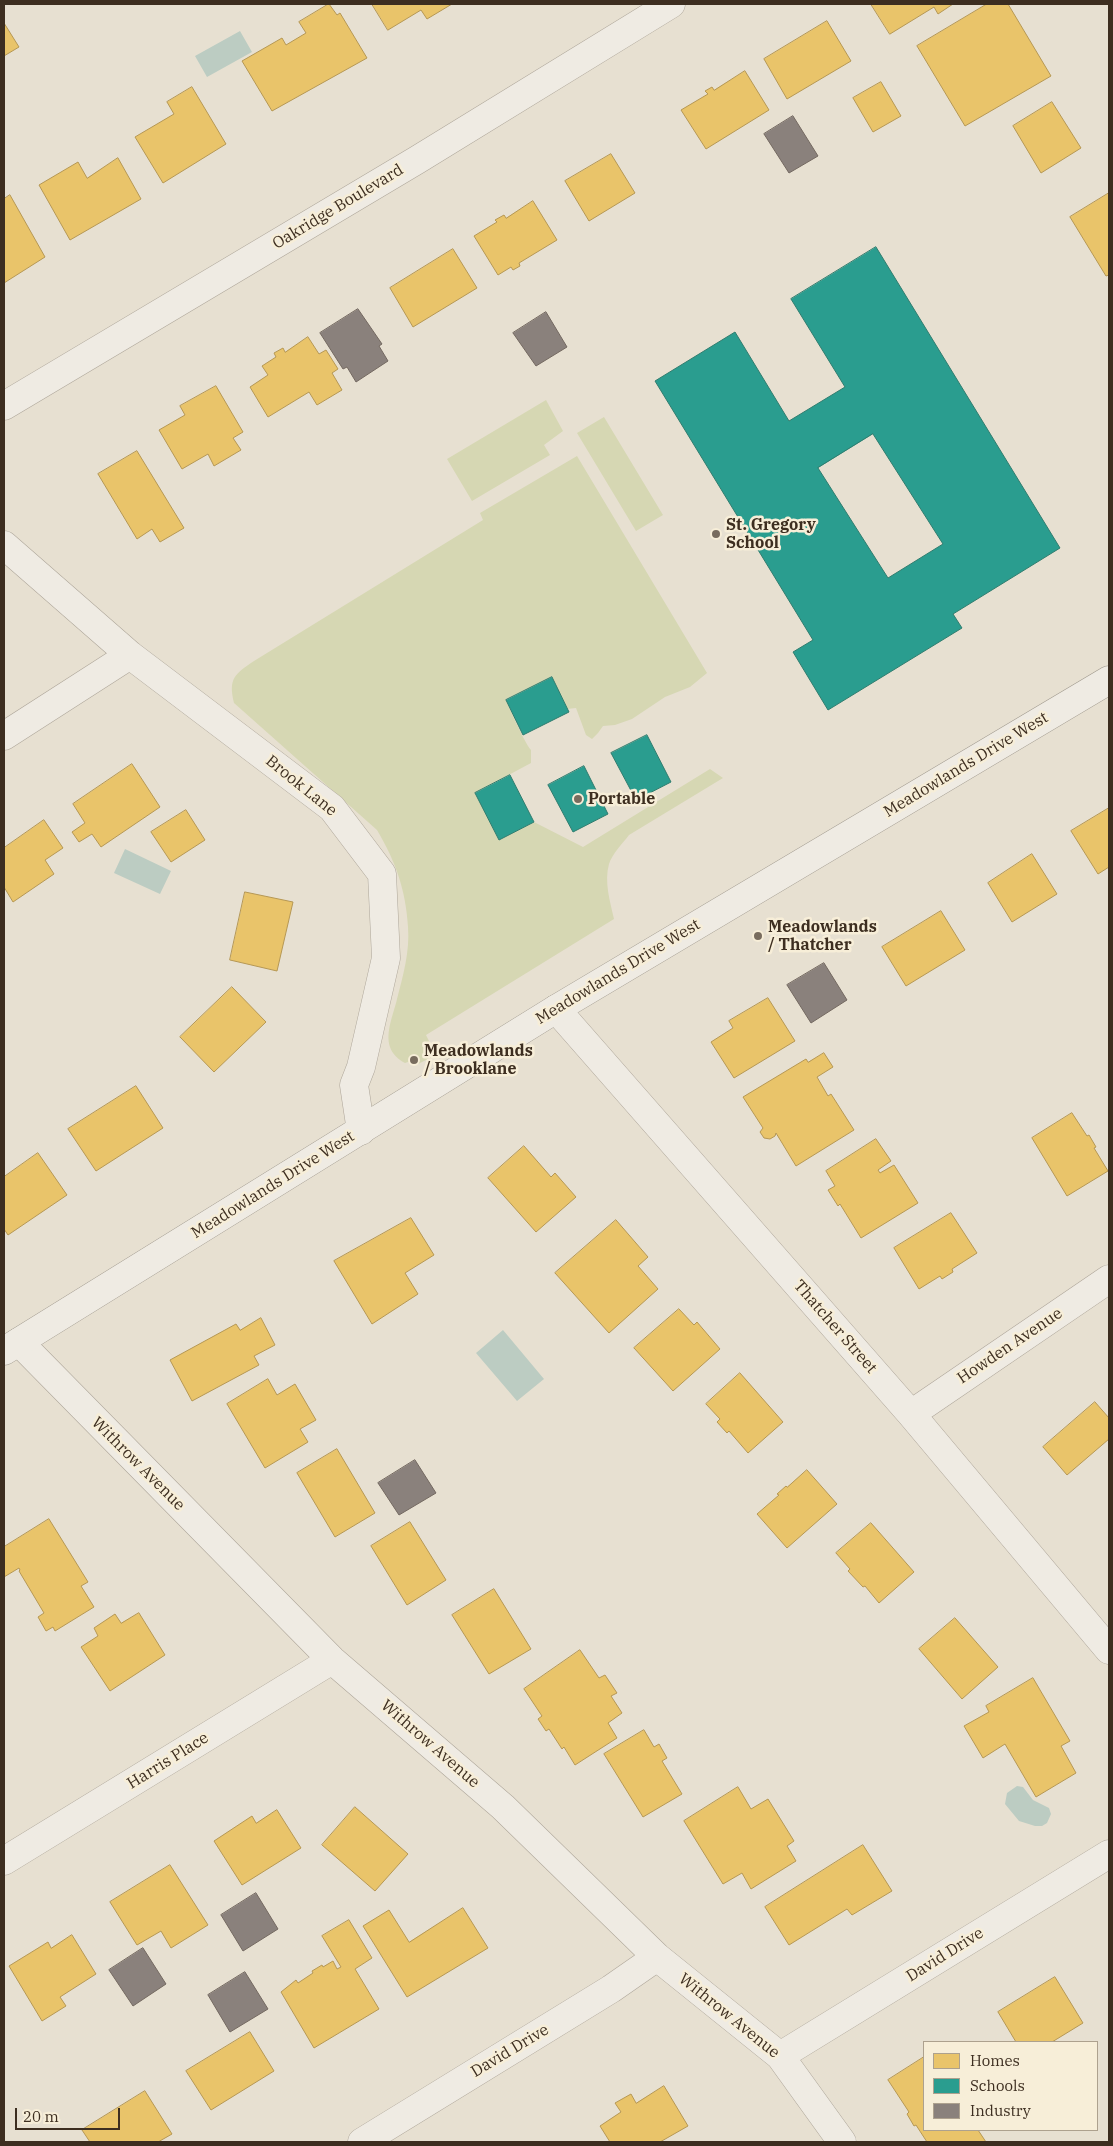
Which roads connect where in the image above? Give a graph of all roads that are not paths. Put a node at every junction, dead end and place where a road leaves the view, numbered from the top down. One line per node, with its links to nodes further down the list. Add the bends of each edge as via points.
1 (671, 4): 2 (street, Oakridge Boulevard)
2 (4, 406)
3 (4, 546): 4 (street, Brook Lane)
4 (130, 655): 6 (street); 8 (street, Brook Lane, via 332,808 382,874 386,958 354,1085)
5 (1109, 680): 7 (street, Meadowlands Drive West)
6 (4, 736)
7 (556, 1009): 8 (street, Meadowlands Drive West); 11 (street, Thatcher Street)
8 (361, 1131): 10 (street, Meadowlands Drive West)
9 (1109, 1279): 11 (street, Howden Avenue)
10 (11, 1347): 13 (street, Withrow Avenue)
11 (911, 1414): 12 (street, Thatcher Street)
12 (1109, 1650)
13 (332, 1660): 15 (street, Harris Place); 16 (street, Withrow Avenue, via 503,1807)
14 (1109, 1854): 17 (street, David Drive)
15 (4, 1862)
16 (657, 1957): 17 (street, Withrow Avenue); 18 (street, David Drive, via 611,1990)
17 (780, 2056): 19 (street, Withrow Avenue)
18 (362, 2142)
19 (842, 2142)

